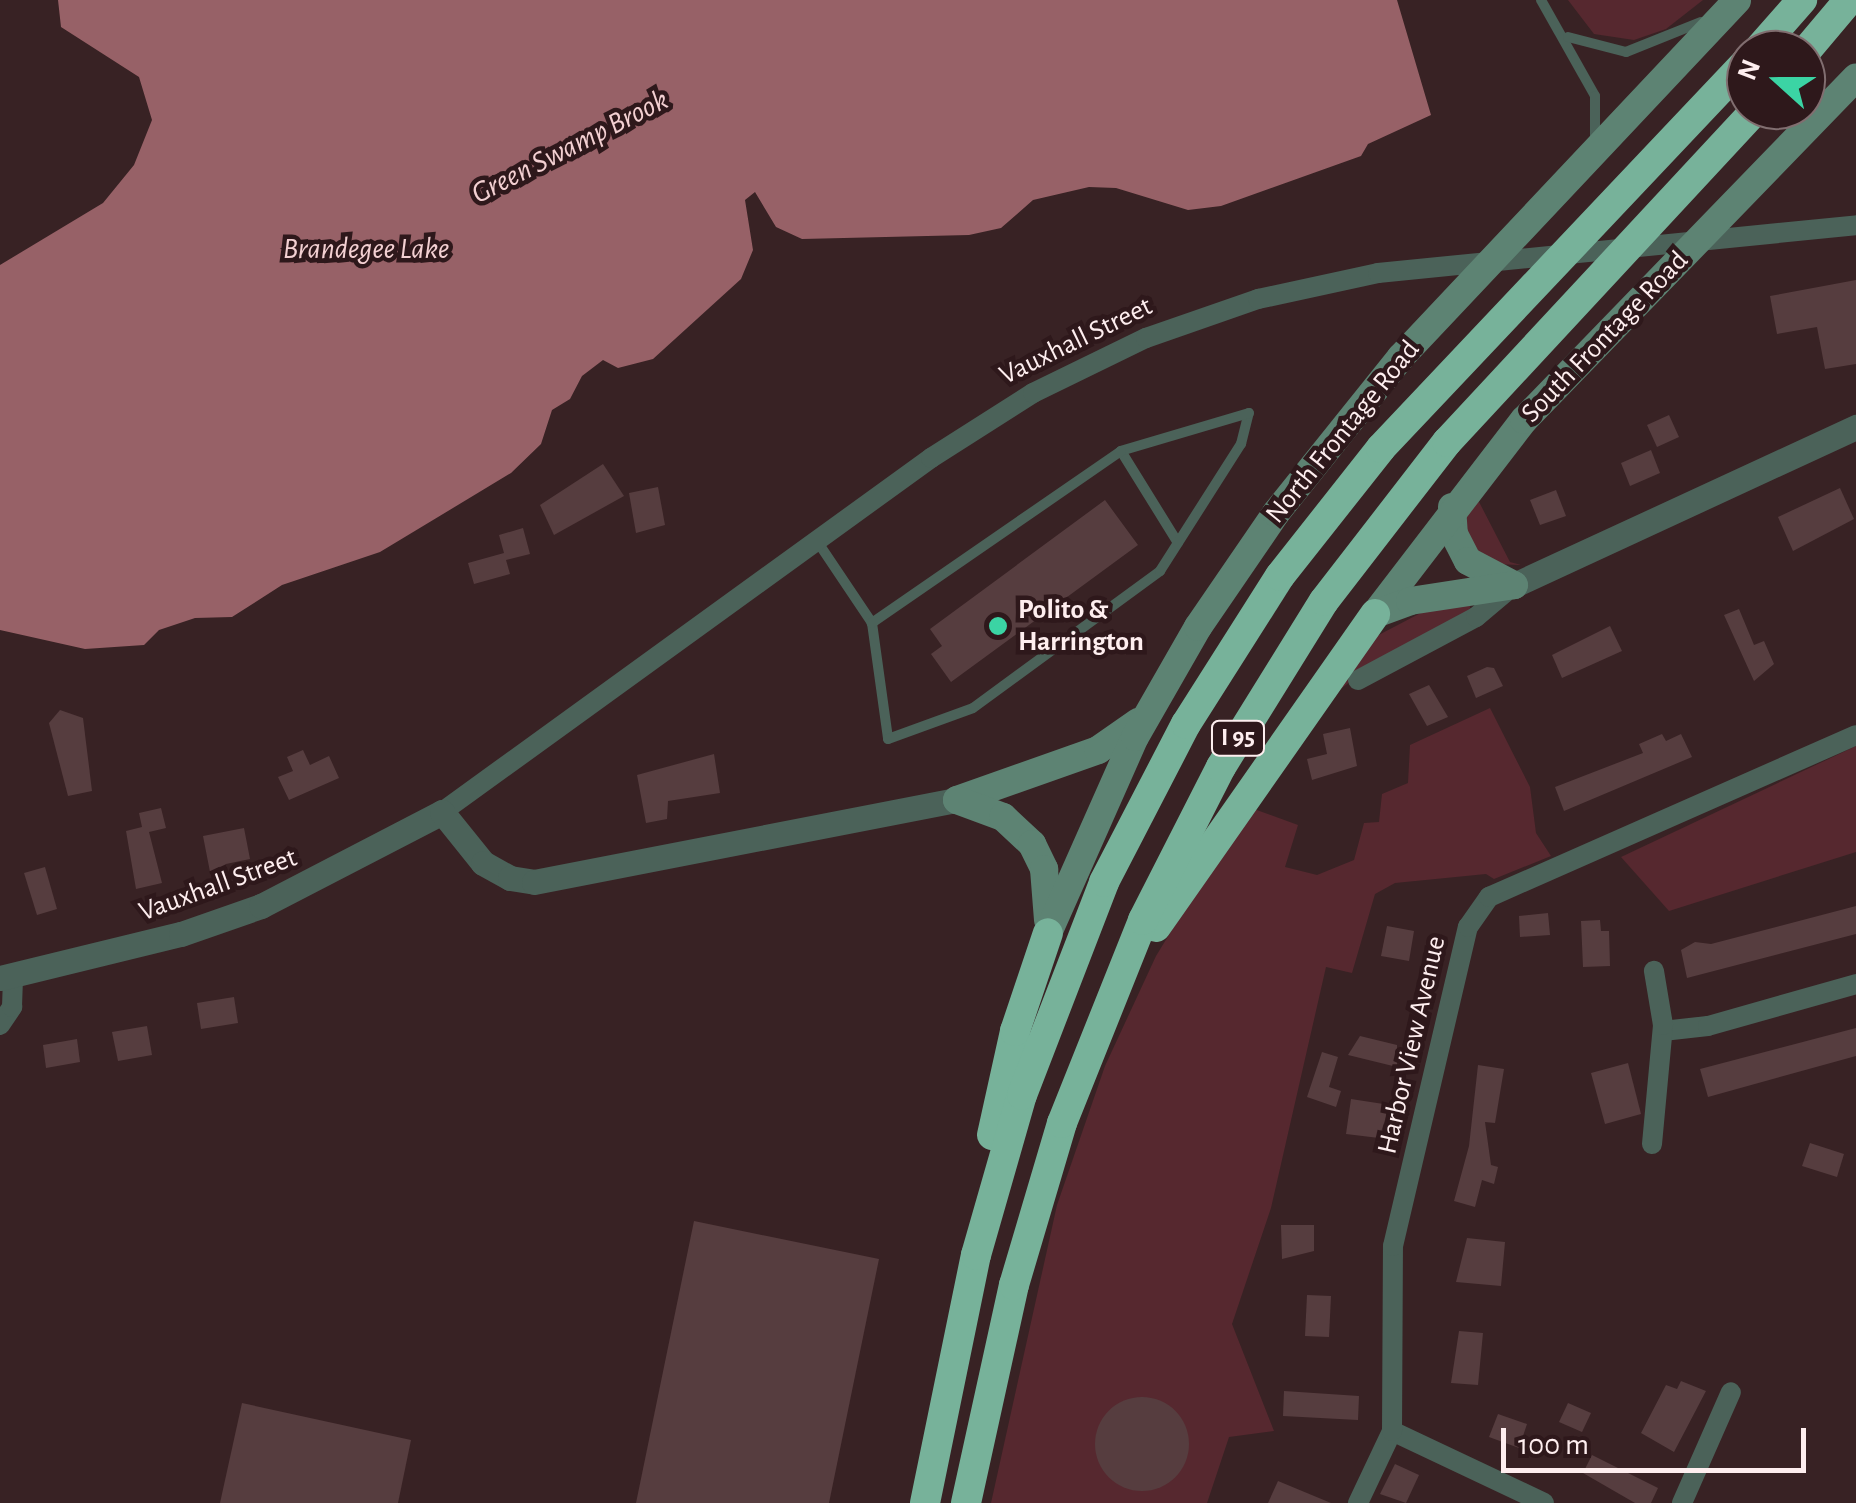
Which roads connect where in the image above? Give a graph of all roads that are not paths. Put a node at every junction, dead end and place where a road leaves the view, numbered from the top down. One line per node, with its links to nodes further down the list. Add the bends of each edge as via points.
1 (1541, 0): 7 (lane)
2 (1736, 0): 7 (lane, via 1638,50 1616,52); 11 (main road, North Frontage Road)
3 (1802, 0): 5 (highway)
4 (1849, 0): 6 (highway)
5 (1776, 30)
6 (1824, 30)
7 (1568, 38): 11 (lane, via 1597,104)
8 (1856, 78): 15 (main road, South Frontage Road, via 1552,389)
9 (1726, 83): 34 (highway, I 95, via 1400,426 1250,621 1172,749 1104,882 1042,1037)
10 (1736, 130): 30 (highway, I 95, via 1490,392 1348,568 1211,785)
11 (1588, 164): 22 (main road, North Frontage Road, via 1415,342 1324,449 1219,594)
12 (1856, 226): 16 (street, Vauxhall Street, via 1439,265 1293,290 1122,348 988,420)
13 (1856, 427): 18 (street)
14 (1121, 451): 17 (lane); 17 (lane, via 1249,413 1241,444); 20 (lane)
15 (1452, 507): 18 (main road, via 1454,534 1468,561); 19 (main road, South Frontage Road)
16 (816, 540): 20 (lane); 25 (street, Vauxhall Street)
17 (1178, 543): 20 (lane, via 1160,571 973,708 888,740)
18 (1514, 585): 19 (main road, via 1410,601); 21 (street, via 1460,626)
19 (1375, 614): 30 (highway)
20 (872, 623)
21 (1358, 680)
22 (1147, 714): 24 (main road, via 1098,750); 26 (main road, North Frontage Road)
23 (1856, 735): 36 (street, Harbor View Avenue, via 1489,897 1468,927 1393,1246)
24 (957, 800): 25 (street, via 534,882 483,863); 26 (main road, via 1004,817 1036,849 1048,896)
25 (442, 812): 28 (street, Vauxhall Street, via 247,912)
26 (1048, 933): 34 (highway, via 1000,1090)
27 (1654, 971): 32 (street)
28 (7, 977): 31 (street, via 12,1007)
29 (1856, 984): 32 (street, via 1708,1026)
30 (1114, 986): 38 (highway, I 95, via 1038,1200)
31 (0, 1025)
32 (1663, 1031): 33 (street)
33 (1652, 1144)
34 (987, 1213): 37 (highway, I 95)
35 (1732, 1392): 41 (street)
36 (1392, 1431): 39 (street); 40 (street)
37 (925, 1503)
38 (966, 1503)
39 (1358, 1503)
40 (1544, 1503)
41 (1682, 1503)

